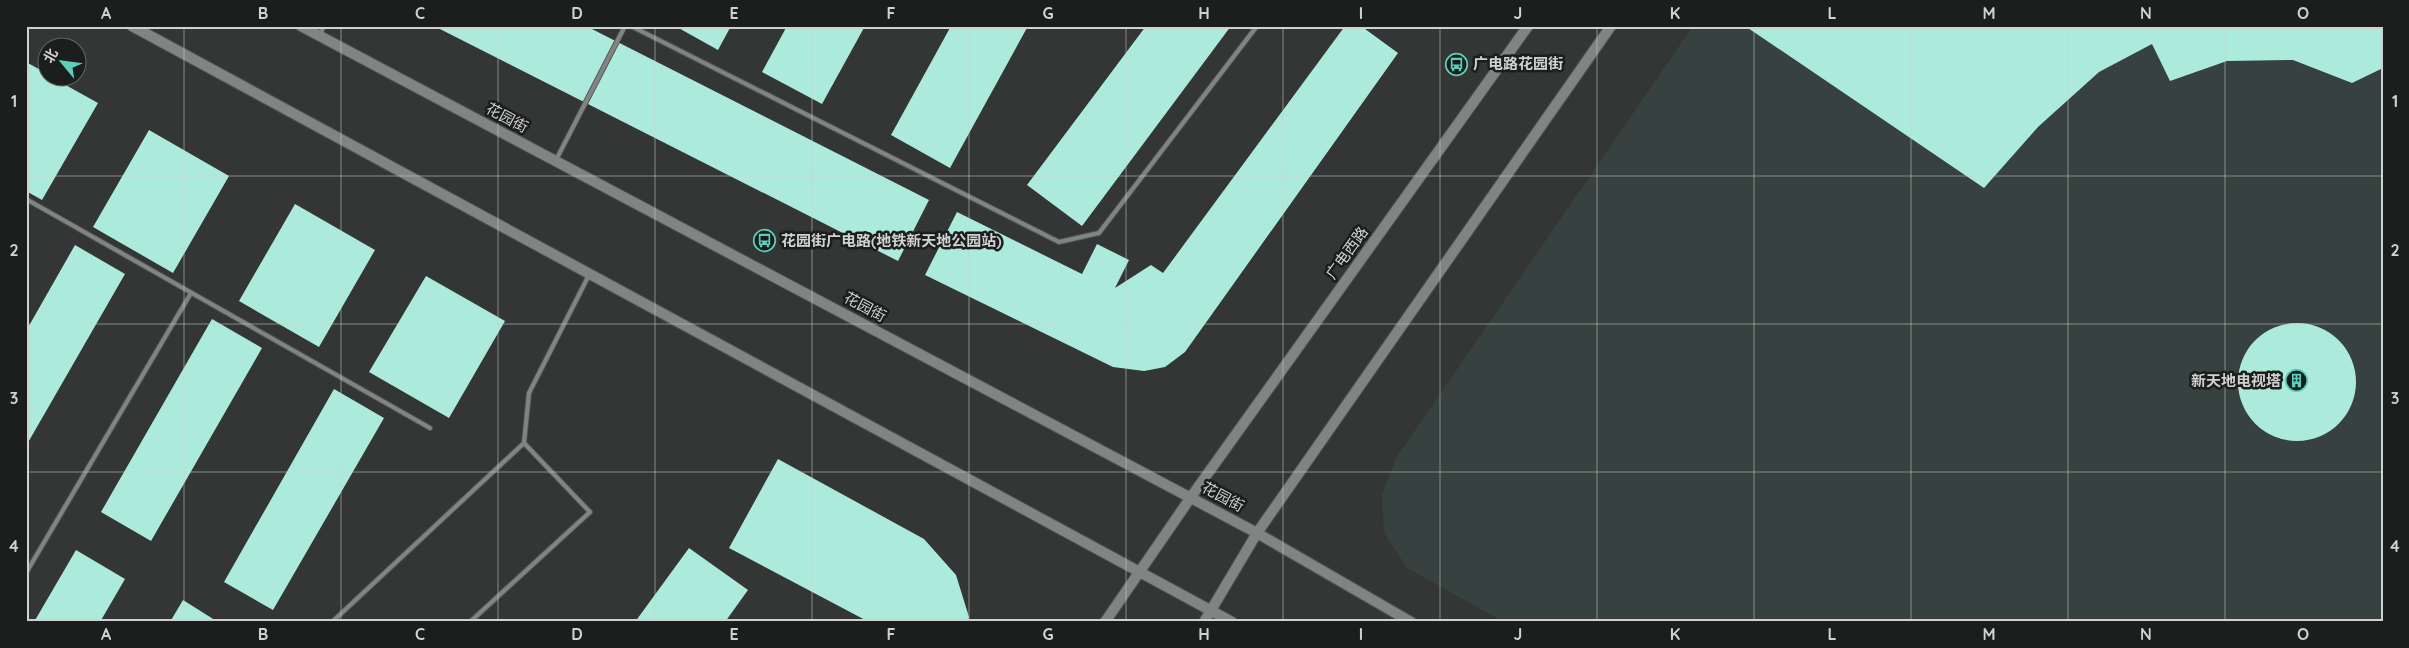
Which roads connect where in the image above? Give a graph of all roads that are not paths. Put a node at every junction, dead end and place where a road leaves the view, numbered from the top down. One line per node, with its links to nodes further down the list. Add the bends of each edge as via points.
1 (132, 26): 11 (main road)
2 (301, 26): 8 (main road, 花园街)
3 (625, 26): 9 (lane)
4 (631, 26): 5 (lane, via 1059,242 1099,233)
5 (1257, 26)
6 (1528, 26): 15 (main road, 广电西路)
7 (1611, 26): 16 (main road)
8 (321, 31): 9 (main road, 花园街)
9 (556, 161): 15 (main road, 花园街)
10 (26, 199): 12 (lane)
11 (590, 273): 14 (lane, via 529,393); 17 (main road)
12 (191, 293): 13 (lane); 18 (lane)
13 (430, 428)
14 (524, 443): 20 (lane); 21 (lane, via 590,512)
15 (1191, 497): 16 (main road, 花园街); 17 (main road, 广电西路)
16 (1257, 532): 19 (main road); 25 (main road, 花园街)
17 (1140, 571): 19 (main road); 22 (main road)
18 (26, 573)
19 (1212, 610): 23 (main road); 24 (main road)
20 (332, 622)
21 (470, 622)
22 (1105, 622)
23 (1204, 622)
24 (1232, 622)
25 (1411, 622)

